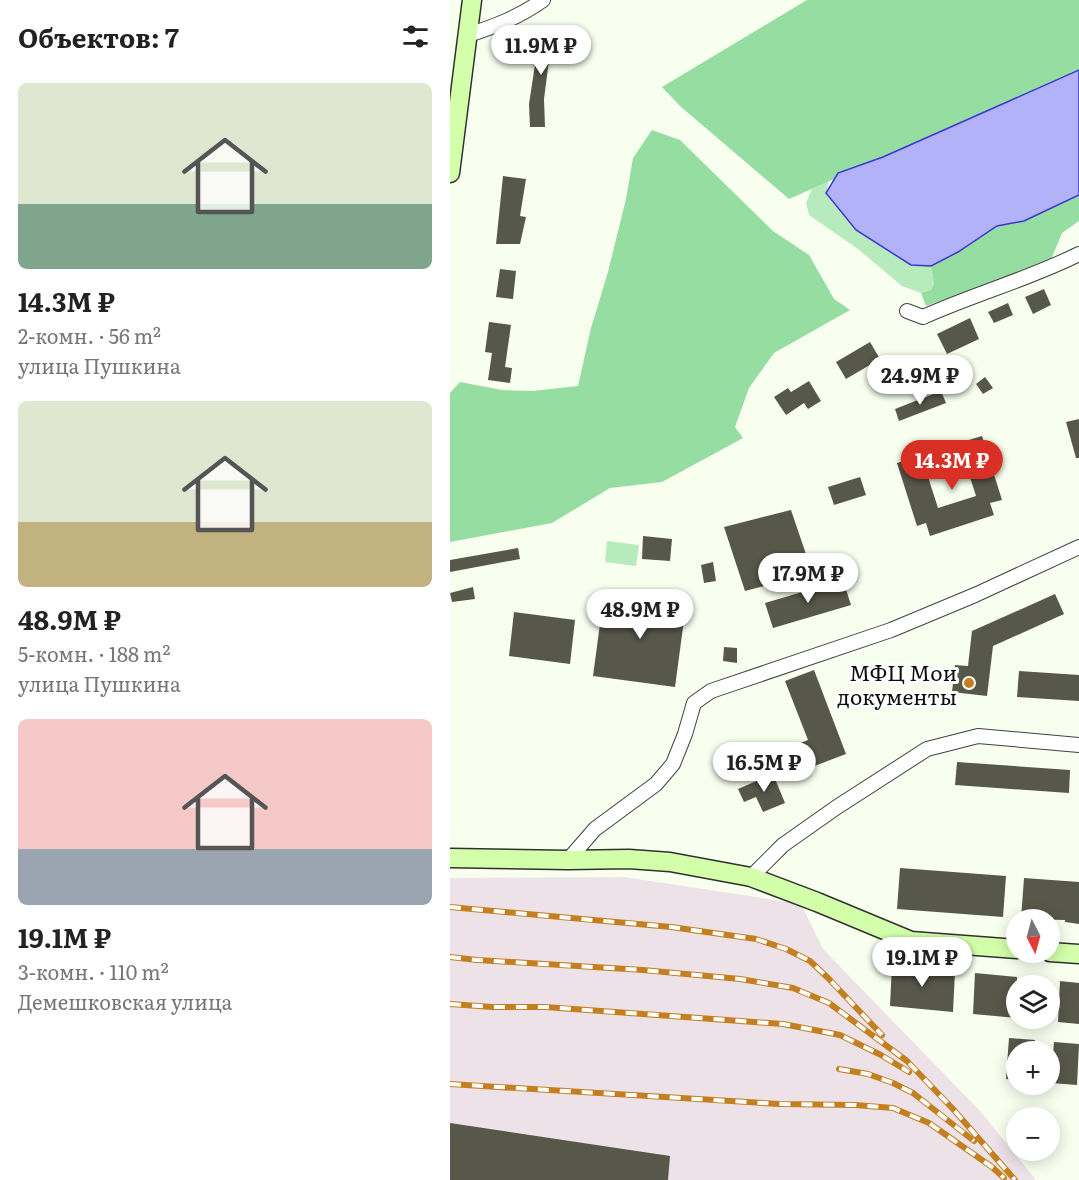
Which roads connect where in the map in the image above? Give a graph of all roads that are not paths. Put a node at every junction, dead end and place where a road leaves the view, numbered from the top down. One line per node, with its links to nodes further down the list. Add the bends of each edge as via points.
1 (472, 0): 3 (street)
2 (543, 0): 3 (street, via 499,25)
3 (468, 35): 4 (street)
4 (450, 172)
5 (1079, 254): 6 (street, via 923,317)
6 (906, 311)
7 (1079, 547): 10 (street, via 891,630 711,691 694,703 673,764 656,784 595,829)
8 (1079, 745): 11 (street, via 978,736 927,749 792,839)
9 (450, 858): 10 (street)
10 (568, 860): 11 (street, via 670,862)
11 (751, 877): 12 (street, via 911,941)
12 (1006, 948)
13 (1060, 953): 14 (street)
14 (1079, 954)

